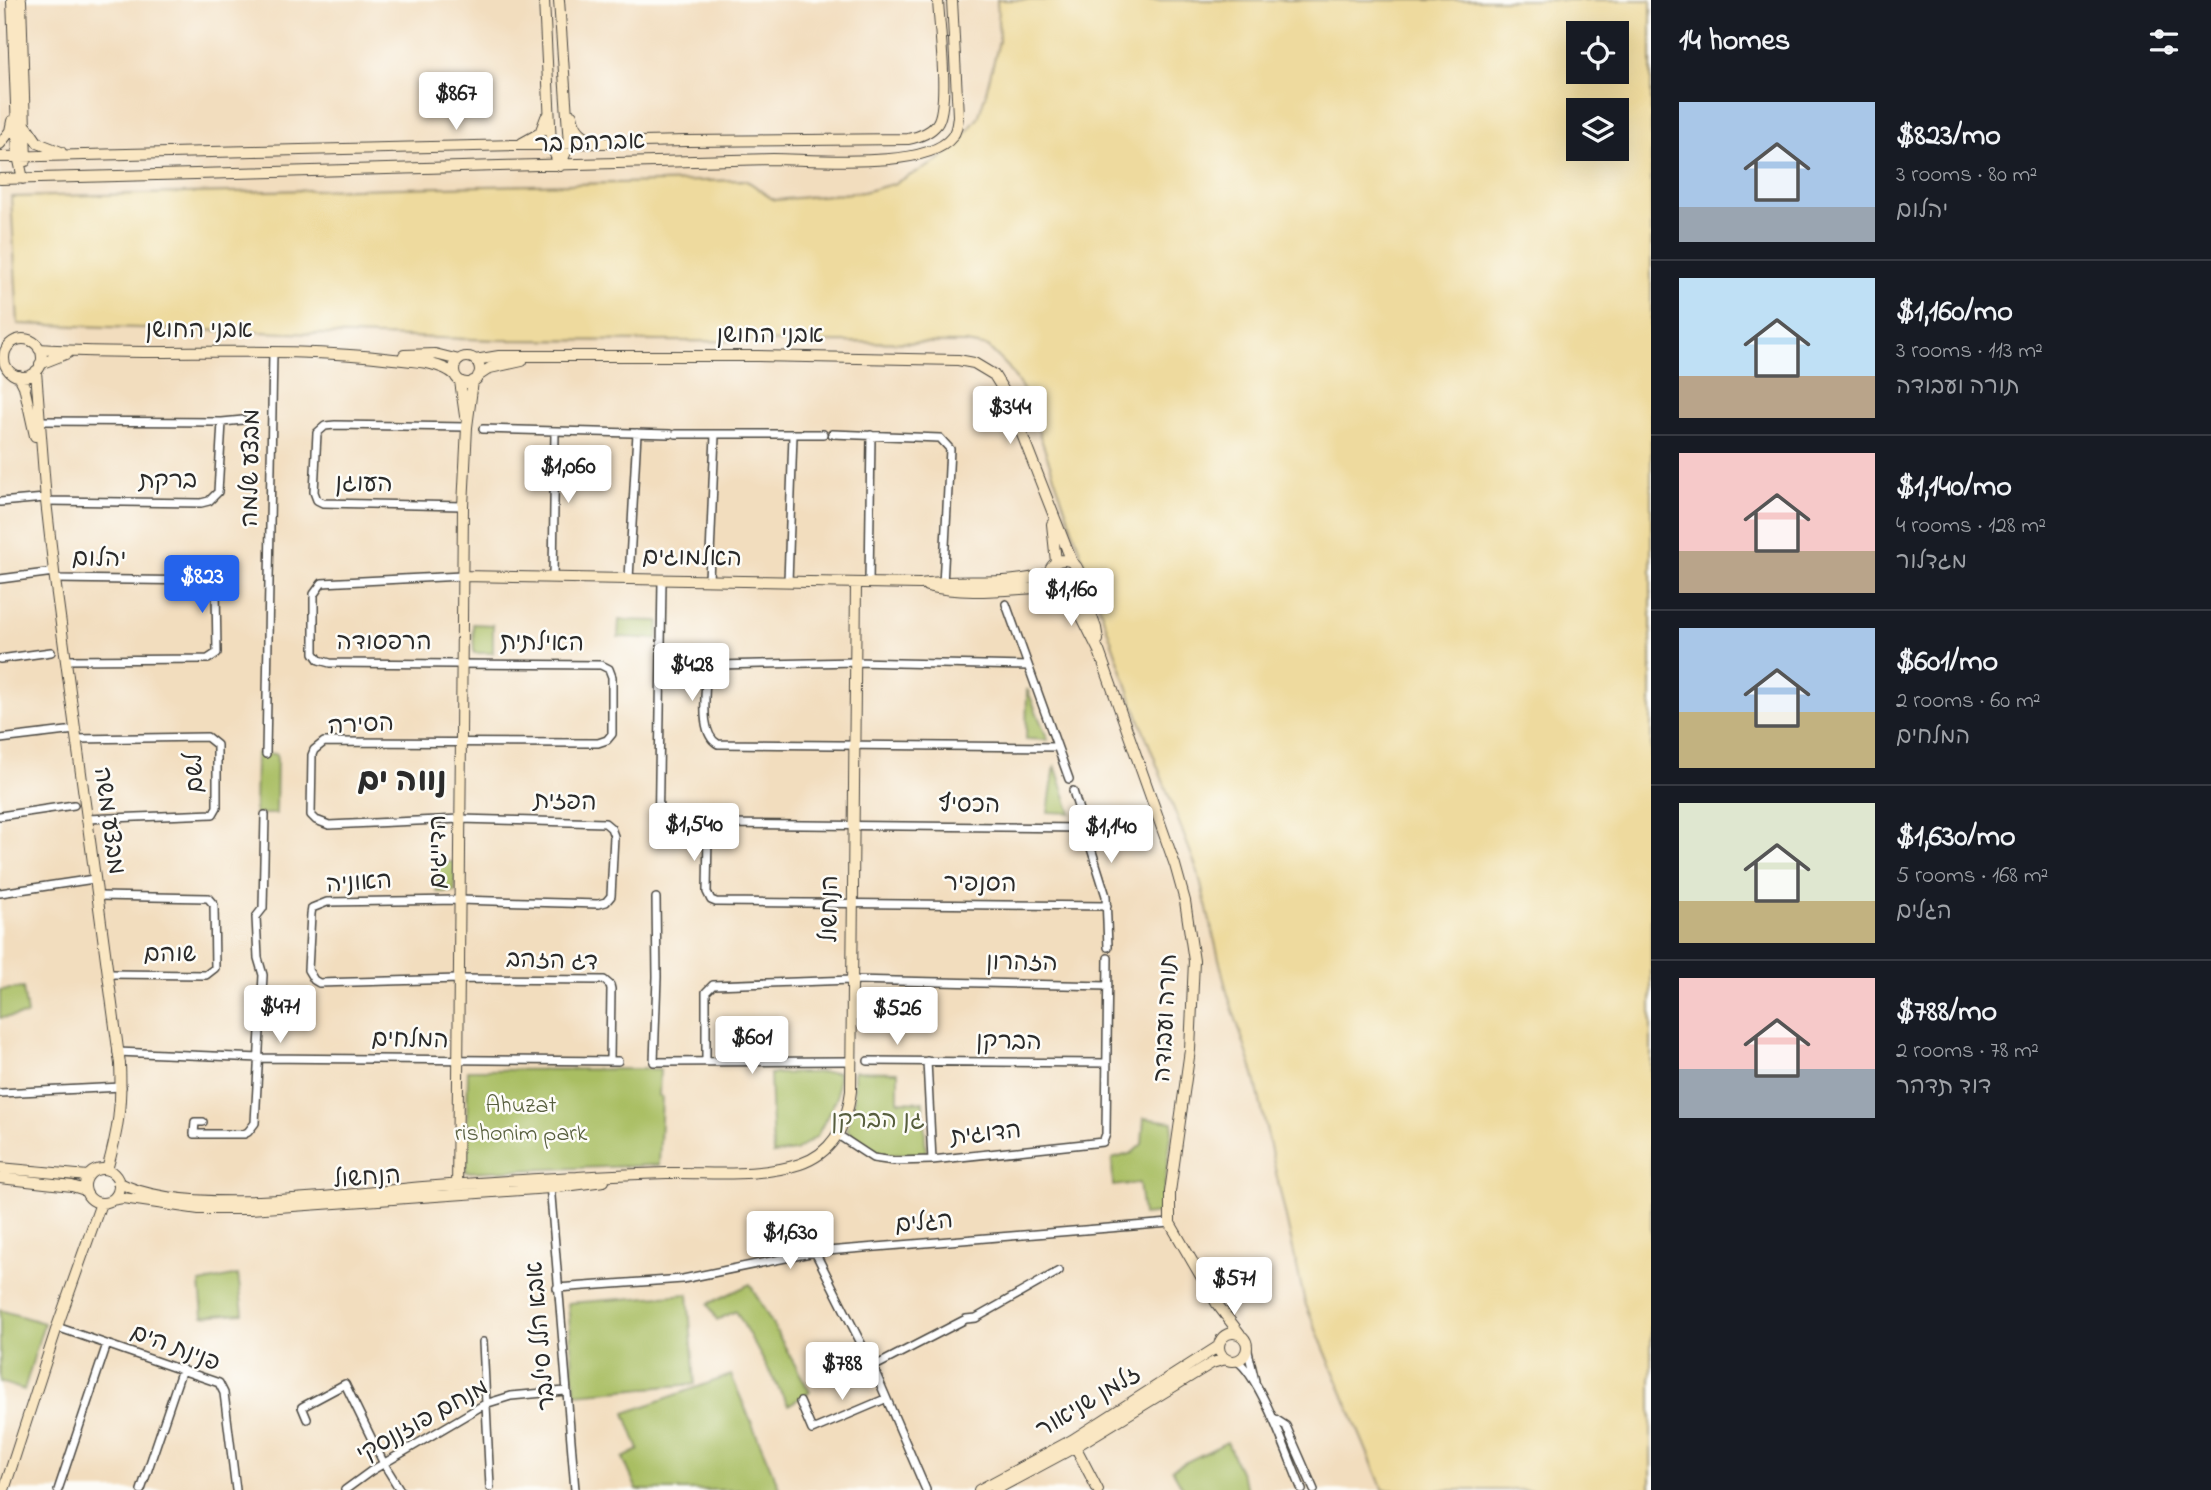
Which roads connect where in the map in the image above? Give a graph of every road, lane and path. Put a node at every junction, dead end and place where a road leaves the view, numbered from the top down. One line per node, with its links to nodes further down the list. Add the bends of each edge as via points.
1 (12, 0): 9 (street)
2 (21, 0): 10 (street)
3 (544, 0): 8 (street)
4 (559, 0): 7 (street)
5 (938, 0): 12 (street, אברהם בר, via 943,112 925,134 881,140)
6 (952, 0): 19 (street, אברהם בר, via 958,116 956,131 934,150 901,159)
7 (563, 74): 12 (street, via 577,130 588,139); 14 (street)
8 (548, 93): 13 (street); 15 (street, via 544,128 531,139)
9 (15, 103): 11 (street, via 10,131); 17 (street)
10 (24, 117): 16 (street, via 38,143); 17 (street)
11 (0, 144)
12 (613, 144): 14 (street, אברהם בר)
13 (551, 145): 14 (street, אברהם בר); 15 (street, אברהם בר); 19 (street)
14 (569, 145): 19 (street)
15 (508, 146): 16 (street, אברהם בר)
16 (72, 155): 17 (street, אברהם בר)
17 (22, 156): 18 (street, אברהם בר); 21 (street)
18 (0, 157)
19 (560, 166): 21 (street, אברהם בר)
20 (0, 179): 21 (street, אברהם בר)
21 (23, 179)
22 (4, 347): 23 (street, via 24,339); 28 (street)
23 (39, 349): 24 (street, אבני החושן); 31 (street)
24 (75, 351): 25 (street, אבני החושן); 31 (street, אבני החושן)
25 (273, 352): 26 (street, אבני החושן); 81 (street, מבצע שלמה)
26 (365, 356): 29 (street, אבני החושן, via 435,354); 33 (street, אבני החושן, via 418,362 449,370)
27 (554, 356): 30 (street, אבני החושן); 34 (street, אבני החושן, via 502,364); 51 (street, אבני החושן, via 974,363 994,375 1007,396)
28 (2, 360): 32 (street)
29 (459, 360): 30 (street); 33 (street, via 454,366)
30 (475, 360): 34 (street, via 479,368)
31 (38, 368): 32 (street, via 31,375); 36 (street, מבצע משה)
32 (19, 376): 47 (street, מבצע משה)
33 (457, 378): 34 (street, via 467,383); 38 (street, הדייגים)
34 (476, 379): 38 (street, הדייגים)
35 (243, 420): 37 (street)
36 (39, 421): 37 (street); 47 (street, מבצע משה)
37 (222, 422): 48 (street, ברקת, via 218,492 209,501)
38 (467, 428): 50 (street, הדייגים); 50 (street, העוגן, via 325,425 317,433 317,500)
39 (484, 429): 40 (street)
40 (555, 432): 41 (street); 57 (street)
41 (637, 433): 44 (street); 59 (street)
42 (832, 433): 46 (street)
43 (823, 434): 45 (street)
44 (715, 435): 45 (street); 62 (street)
45 (793, 435): 63 (street)
46 (872, 435): 65 (street); 66 (street, via 940,438 950,449)
47 (44, 476): 48 (street, מבצע משה)
48 (45, 500): 49 (street, ברקת); 55 (street, מבצע משה)
49 (0, 502)
50 (463, 506): 56 (street, הדייגים)
51 (1051, 510): 52 (street); 53 (street)
52 (1056, 562): 53 (street); 54 (street)
53 (1072, 562): 60 (street)
54 (1049, 573): 66 (street, האלמוגים, via 1028,580); 67 (street)
55 (54, 576): 58 (street); 72 (street, מבצע משה); 72 (street, יהלום, via 208,581 216,589 217,653 208,659)
56 (462, 576): 57 (street, האלמוגים); 73 (street, הדייגים); 73 (street, הרפסודה, via 322,583 314,594 314,653 318,660)
57 (553, 578): 59 (street, האלמוגים)
58 (0, 579)
59 (629, 579): 61 (street, האלמוגים)
60 (1078, 579): 67 (street, via 1073,587); 69 (street, תורה ועבודה)
61 (662, 580): 62 (street, האלמוגים); 91 (street)
62 (709, 580): 63 (street, האלמוגים)
63 (788, 582): 64 (street, האלמוגים)
64 (856, 583): 65 (street, האלמוגים); 74 (street, הנחשול)
65 (869, 583): 66 (street, האלמוגים)
66 (943, 585): 67 (street, האלמוגים, via 1002,591)
67 (1060, 589): 69 (street, תורה ועבודה, via 1072,597)
68 (1006, 604): 75 (street)
69 (1100, 651): 128 (street, תורה ועבודה, via 1175,865 1191,930 1190,1050 1170,1192)
70 (51, 652): 71 (street)
71 (0, 659)
72 (65, 660): 76 (street, מבצע משה)
73 (462, 662): 78 (street, הדייגים); 78 (street, האילתית, via 601,664 612,677 612,734 598,743)
74 (855, 663): 75 (street); 79 (street, הנחשול); 79 (street, via 718,665 706,675 706,731 718,744)
75 (1028, 666): 80 (street)
76 (75, 734): 77 (street); 87 (street, מבצע משה); 87 (street, לשם, via 207,737 217,745 217,807 213,814)
77 (0, 739)
78 (461, 742): 88 (street, הדייגים); 88 (street, הסירה, via 324,742 314,750 311,815 323,824)
79 (854, 744): 80 (street); 89 (street, הנחשול)
80 (1056, 747): 82 (street)
81 (266, 754)
82 (1069, 779)
83 (1073, 791): 90 (street)
84 (74, 805): 86 (street)
85 (265, 815): 106 (street, via 263,908 256,917 257,958 263,975)
86 (0, 816)
87 (86, 819): 92 (street, מבצע משה)
88 (460, 819): 96 (street, הדייגים); 96 (street, הפזית, via 606,823 614,836 611,896 602,903)
89 (853, 824): 90 (street, הכסיף); 97 (street, הנחשול); 97 (street, הכסיף, via 719,824 709,828 707,892 711,900)
90 (1085, 828): 98 (street)
91 (658, 844)
92 (94, 879): 93 (street); 94 (street, מבצע משה)
93 (0, 893)
94 (97, 896): 101 (street, מבצע משה); 101 (street, שוהם, via 208,898 215,905 213,971 206,975)
95 (656, 898): 112 (street, via 654,1062)
96 (459, 900): 102 (street, הדייגים); 102 (street, האוניה, via 318,904 311,914 308,970 319,983)
97 (852, 902): 98 (street, הסנפיר); 103 (street, הנחשול)
98 (1107, 906): 99 (street)
99 (1108, 947)
100 (1108, 958): 104 (street)
101 (107, 974): 105 (street, מבצע משה)
102 (459, 979): 107 (street, הדייגים); 108 (street, דג הזהב, via 604,980 611,989)
103 (852, 980): 104 (street, הזהרון); 109 (street, הנחשול); 112 (street, הזהרון, via 710,986 706,992)
104 (1108, 986): 113 (street)
105 (117, 1052): 106 (street, המלחים); 114 (street, מבצע משה)
106 (260, 1058): 107 (street, המלחים); 116 (street, via 252,1128 244,1134 194,1134 195,1122)
107 (458, 1060): 108 (street, המלחים); 126 (street, הדייגים)
108 (614, 1061)
109 (851, 1061): 112 (street); 117 (street, הנחשול, via 849,1105)
110 (868, 1061): 111 (street, הברקן)
111 (927, 1061): 113 (street, הברקן); 118 (street)
112 (706, 1062)
113 (1107, 1063): 118 (street, הדוגית, via 1103,1142)
114 (122, 1087): 115 (street); 120 (street, מבצע משה, via 118,1131)
115 (0, 1093)
116 (203, 1122)
117 (838, 1135): 118 (street, הדוגית, via 884,1161); 124 (street, הנחשול, via 822,1152 792,1166 749,1173 667,1173)
118 (932, 1160)
119 (0, 1168): 121 (street)
120 (107, 1170): 121 (street); 123 (street, הנחשול)
121 (88, 1176): 125 (street)
122 (0, 1178): 125 (street)
123 (118, 1182): 126 (street, הנחשול, via 173,1198 245,1201); 127 (street, via 117,1192)
124 (550, 1183): 126 (street, הנחשול); 131 (street, אבא הלל סילבר)
125 (85, 1189): 127 (street, via 91,1199)
126 (456, 1189): 127 (street, הנחשול, via 250,1209 199,1209 123,1198)
127 (106, 1201): 133 (street)
128 (1170, 1223): 129 (street, הגלים); 132 (street)
129 (815, 1252): 131 (street, הגלים, via 683,1279); 141 (street)
130 (1059, 1271): 141 (street, via 976,1318)
131 (557, 1288): 144 (street, אבא הלל סילבר)
132 (1217, 1304): 134 (street); 135 (street)
133 (57, 1328): 137 (street, פנינת הים); 153 (street)
134 (1228, 1333): 135 (street); 138 (street)
135 (1240, 1334): 139 (street)
136 (483, 1342): 147 (street)
137 (107, 1344): 142 (street, פנינת הים); 154 (street)
138 (1219, 1346): 140 (street, via 1221,1354); 150 (street, זלמן שניאור)
139 (1247, 1347): 140 (street, via 1245,1354); 143 (street)
140 (1231, 1360): 143 (street, via 1243,1365); 150 (street, זלמן שניאור, via 1212,1363)
141 (873, 1367): 145 (street)
142 (182, 1369): 155 (street); 156 (street, פנינת הים, via 222,1387)
143 (1256, 1385): 148 (street)
144 (565, 1391): 147 (street, מנחם פוזננסקי, via 511,1396); 159 (street, אבא הלל סילבר)
145 (885, 1399): 146 (street, via 812,1430); 160 (street)
146 (800, 1402)
147 (485, 1404): 151 (street, מנחם פוזננסקי); 152 (street)
148 (1270, 1415): 164 (street); 165 (street, via 1286,1426)
149 (307, 1419): 151 (street, via 302,1407 345,1384)
150 (1074, 1443): 161 (street, זלמן שניאור); 162 (street, זלמן שניאור); 163 (street)
151 (384, 1464): 157 (street, מנחם פוזננסקי); 158 (street)
152 (490, 1487)
153 (4, 1490)
154 (58, 1490)
155 (141, 1490)
156 (236, 1490)
157 (345, 1490)
158 (400, 1490)
159 (575, 1490)
160 (926, 1490)
161 (979, 1490)
162 (995, 1490)
163 (1098, 1490)
164 (1301, 1490)
165 (1314, 1490)

